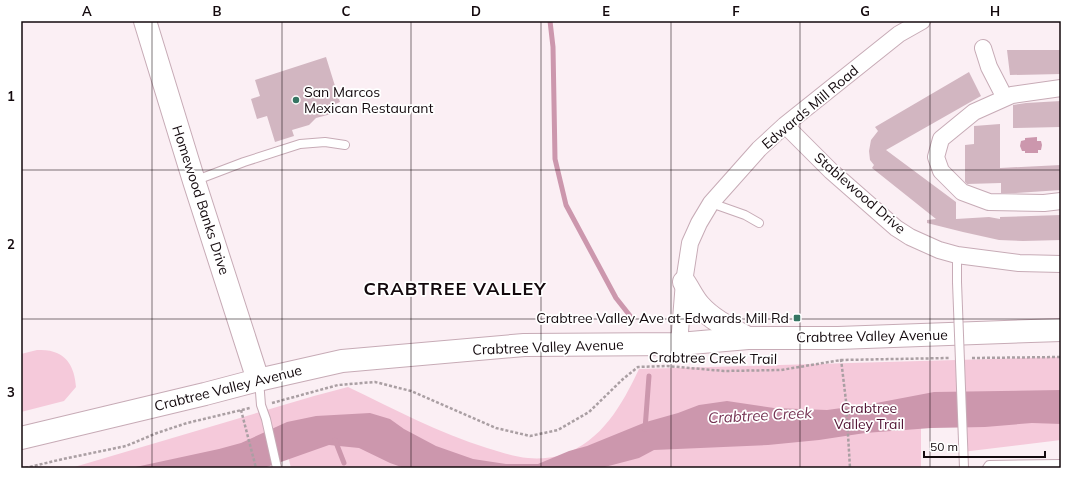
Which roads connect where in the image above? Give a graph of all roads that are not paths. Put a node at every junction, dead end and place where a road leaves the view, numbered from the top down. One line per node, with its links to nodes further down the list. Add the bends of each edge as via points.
1 (144, 21): 8 (street, Homewood Banks Drive)
2 (922, 21): 6 (street, Edwards Mill Road, via 899,34)
3 (983, 48): 5 (street, via 989,67)
4 (1061, 88): 5 (street)
5 (1005, 98): 9 (street, via 974,112 941,139 936,157 940,171 962,192 989,202)
6 (785, 125): 10 (street, Edwards Mill Road, via 759,149); 12 (street, Stablewood Drive, via 831,171 896,228 910,237)
7 (345, 145): 8 (lane, via 325,142 300,144)
8 (194, 181): 18 (street, Homewood Banks Drive)
9 (1061, 201)
10 (710, 203): 11 (lane, via 745,214); 14 (street, Edwards Mill Road, via 690,244)
11 (759, 223)
12 (957, 255): 13 (street, Stablewood Drive, via 1019,263); 22 (lane, bridge)
13 (1061, 264)
14 (684, 282): 16 (street, via 699,305 707,312 719,322); 17 (street, Edwards Mill Road)
15 (1061, 330): 16 (street, Crabtree Valley Avenue, via 838,338)
16 (748, 338): 17 (street, Crabtree Valley Avenue)
17 (680, 344): 18 (street, Crabtree Valley Avenue, via 508,346 342,361)
18 (258, 380): 19 (street, Crabtree Valley Avenue); 21 (lane, via 261,406)
19 (21, 438)
20 (1061, 464): 23 (lane, via 989,465)
21 (277, 468)
22 (964, 468)
23 (987, 468)

